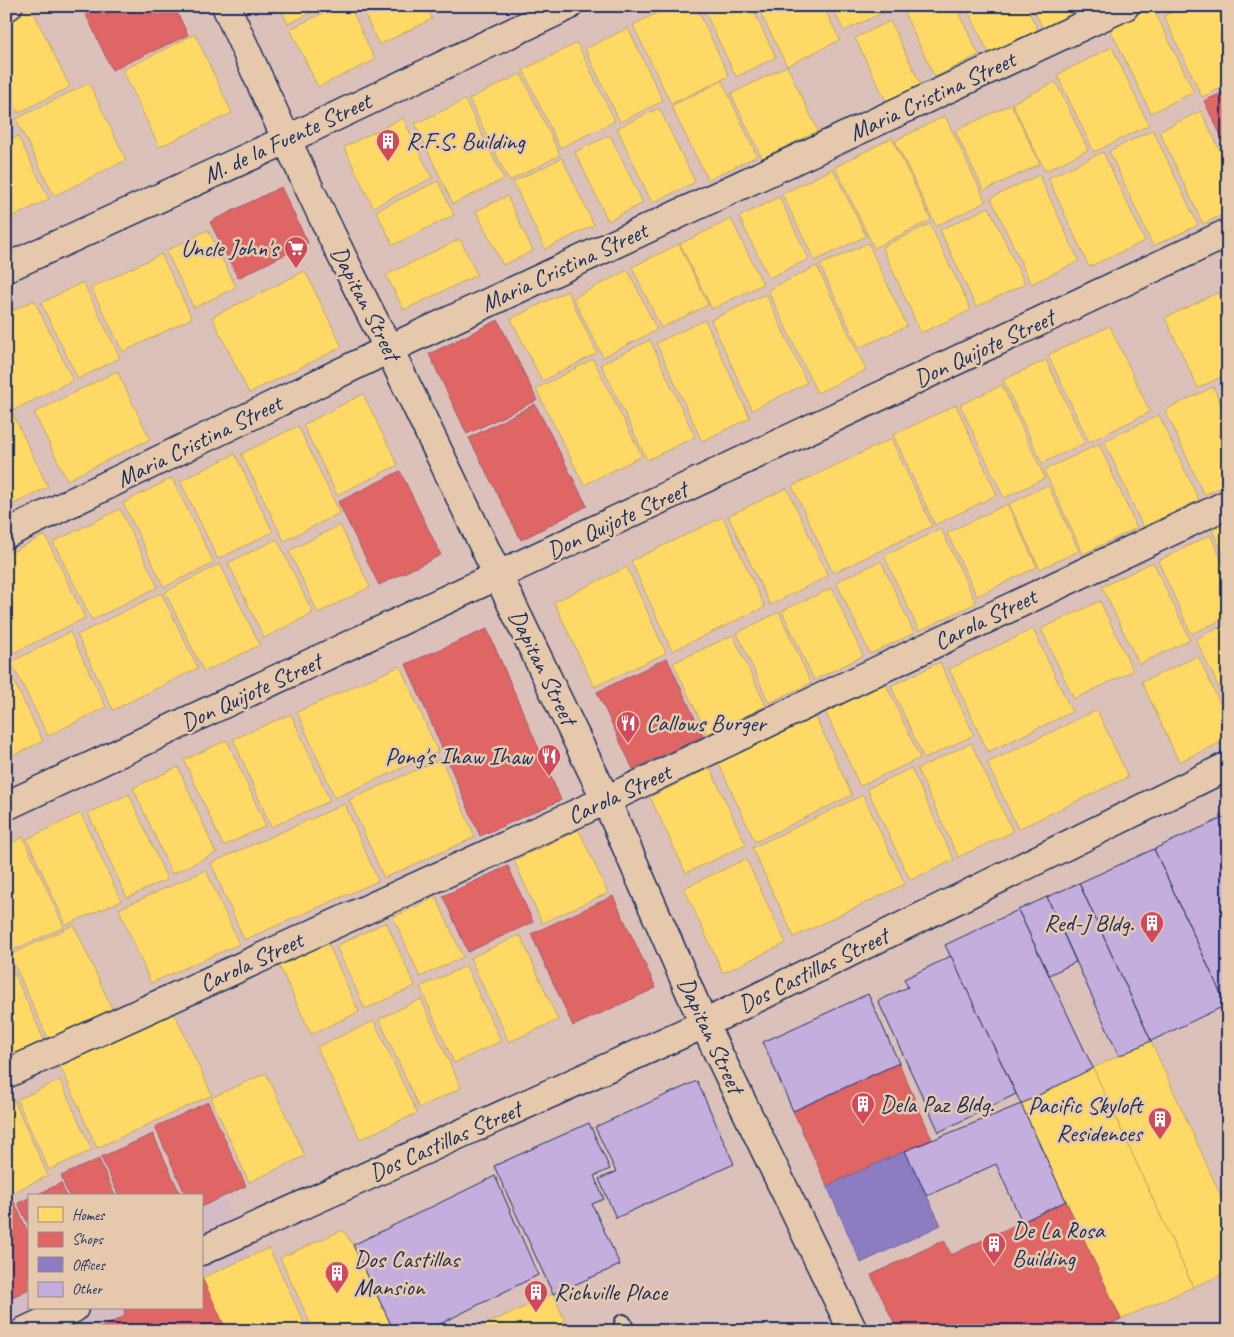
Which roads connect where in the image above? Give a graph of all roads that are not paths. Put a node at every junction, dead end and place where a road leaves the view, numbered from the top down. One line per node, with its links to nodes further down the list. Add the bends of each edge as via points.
1 (226, 6): 4 (street, Dapitan Street)
2 (568, 6): 4 (street, M. de la Fuente Street)
3 (1125, 6): 7 (street, Maria Cristina Street)
4 (286, 140): 6 (street, M. de la Fuente Street); 7 (street, Dapitan Street)
5 (1228, 233): 10 (street, Don Quijote Street)
6 (6, 268)
7 (389, 349): 9 (street, Maria Cristina Street); 10 (street, Dapitan Street)
8 (1228, 504): 12 (street, Carola Street)
9 (6, 534)
10 (499, 576): 12 (street, Dapitan Street); 13 (street, Don Quijote Street)
11 (1228, 766): 14 (street, Dos Castillas Street)
12 (606, 800): 14 (street, Dapitan Street); 15 (street, Carola Street)
13 (6, 806)
14 (704, 1024): 16 (street, Dos Castillas Street); 19 (street, Dapitan Street)
15 (6, 1074)
16 (202, 1251)
17 (70, 1310): 18 (street)
18 (25, 1331)
19 (854, 1331)

